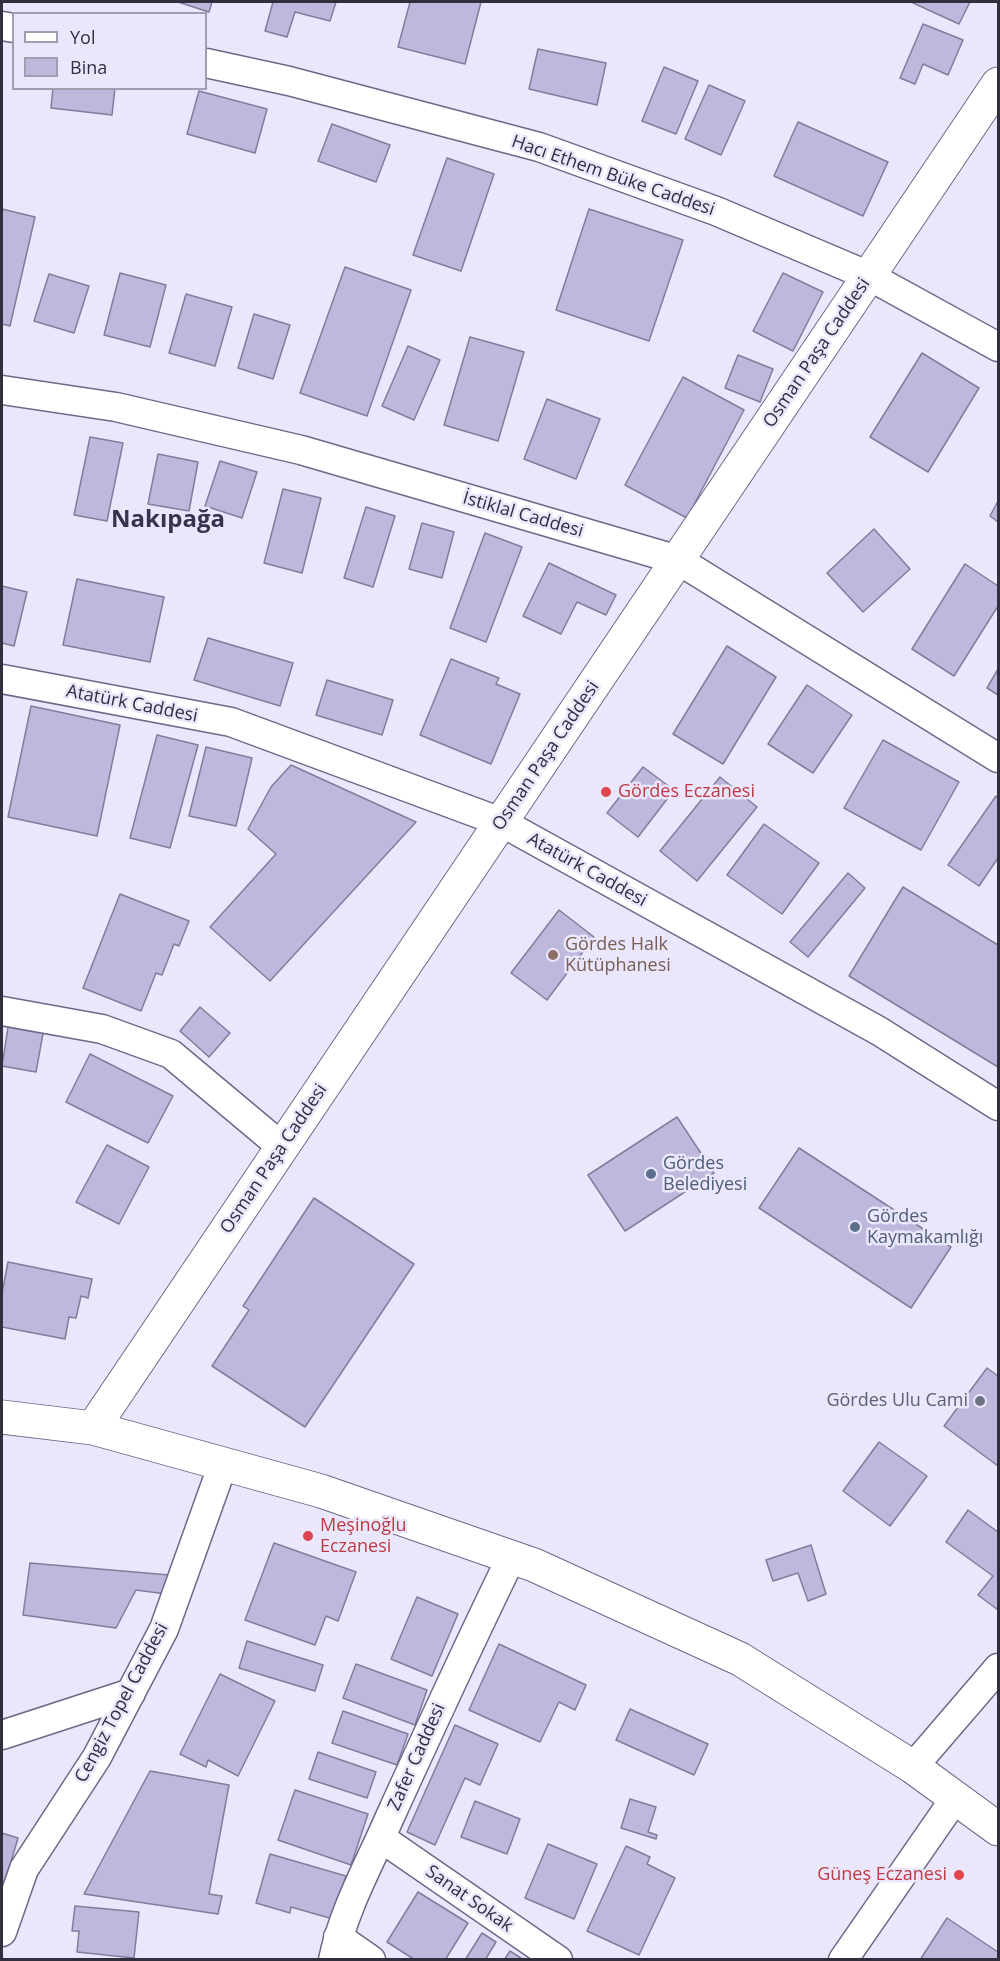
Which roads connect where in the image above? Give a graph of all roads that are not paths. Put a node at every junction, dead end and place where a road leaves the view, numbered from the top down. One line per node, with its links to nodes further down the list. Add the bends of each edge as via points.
1 (207, 63): 3 (street, Hacı Ethem Büke Caddesi, via 539,147 716,211)
2 (999, 84): 3 (main road, Osman Paşa Caddesi)
3 (869, 276): 4 (street, Hacı Ethem Büke Caddesi); 6 (main road, Osman Paşa Caddesi)
4 (999, 347)
5 (2, 390): 6 (street, İstiklal Caddesi, via 116,407 301,450)
6 (678, 560): 8 (street, İstiklal Caddesi); 9 (main road, Osman Paşa Caddesi)
7 (2, 679): 9 (street, Atatürk Caddesi, via 231,722)
8 (999, 758)
9 (501, 822): 11 (street, Atatürk Caddesi, via 879,1031); 12 (main road, Osman Paşa Caddesi)
10 (2, 1011): 12 (street, via 102,1029 171,1054)
11 (999, 1106)
12 (282, 1147): 14 (main road, Osman Paşa Caddesi)
13 (2, 1417): 14 (main road)
14 (93, 1428): 15 (main road)
15 (223, 1464): 16 (main road, via 321,1491); 18 (street, Cengiz Topel Caddesi, via 164,1629)
16 (511, 1558): 20 (main road, via 740,1659); 23 (street, Zafer Caddesi)
17 (999, 1668): 20 (street)
18 (131, 1693): 19 (street); 24 (street, Cengiz Topel Caddesi, via 97,1757 24,1869)
19 (2, 1735)
20 (913, 1767): 21 (main road)
21 (956, 1797): 22 (main road); 28 (street)
22 (999, 1829)
23 (381, 1838): 25 (street, Zafer Caddesi); 27 (street, Sanat Sokak)
24 (2, 1932)
25 (335, 1948): 26 (street)
26 (371, 1959)
27 (558, 1959)
28 (843, 1959)

